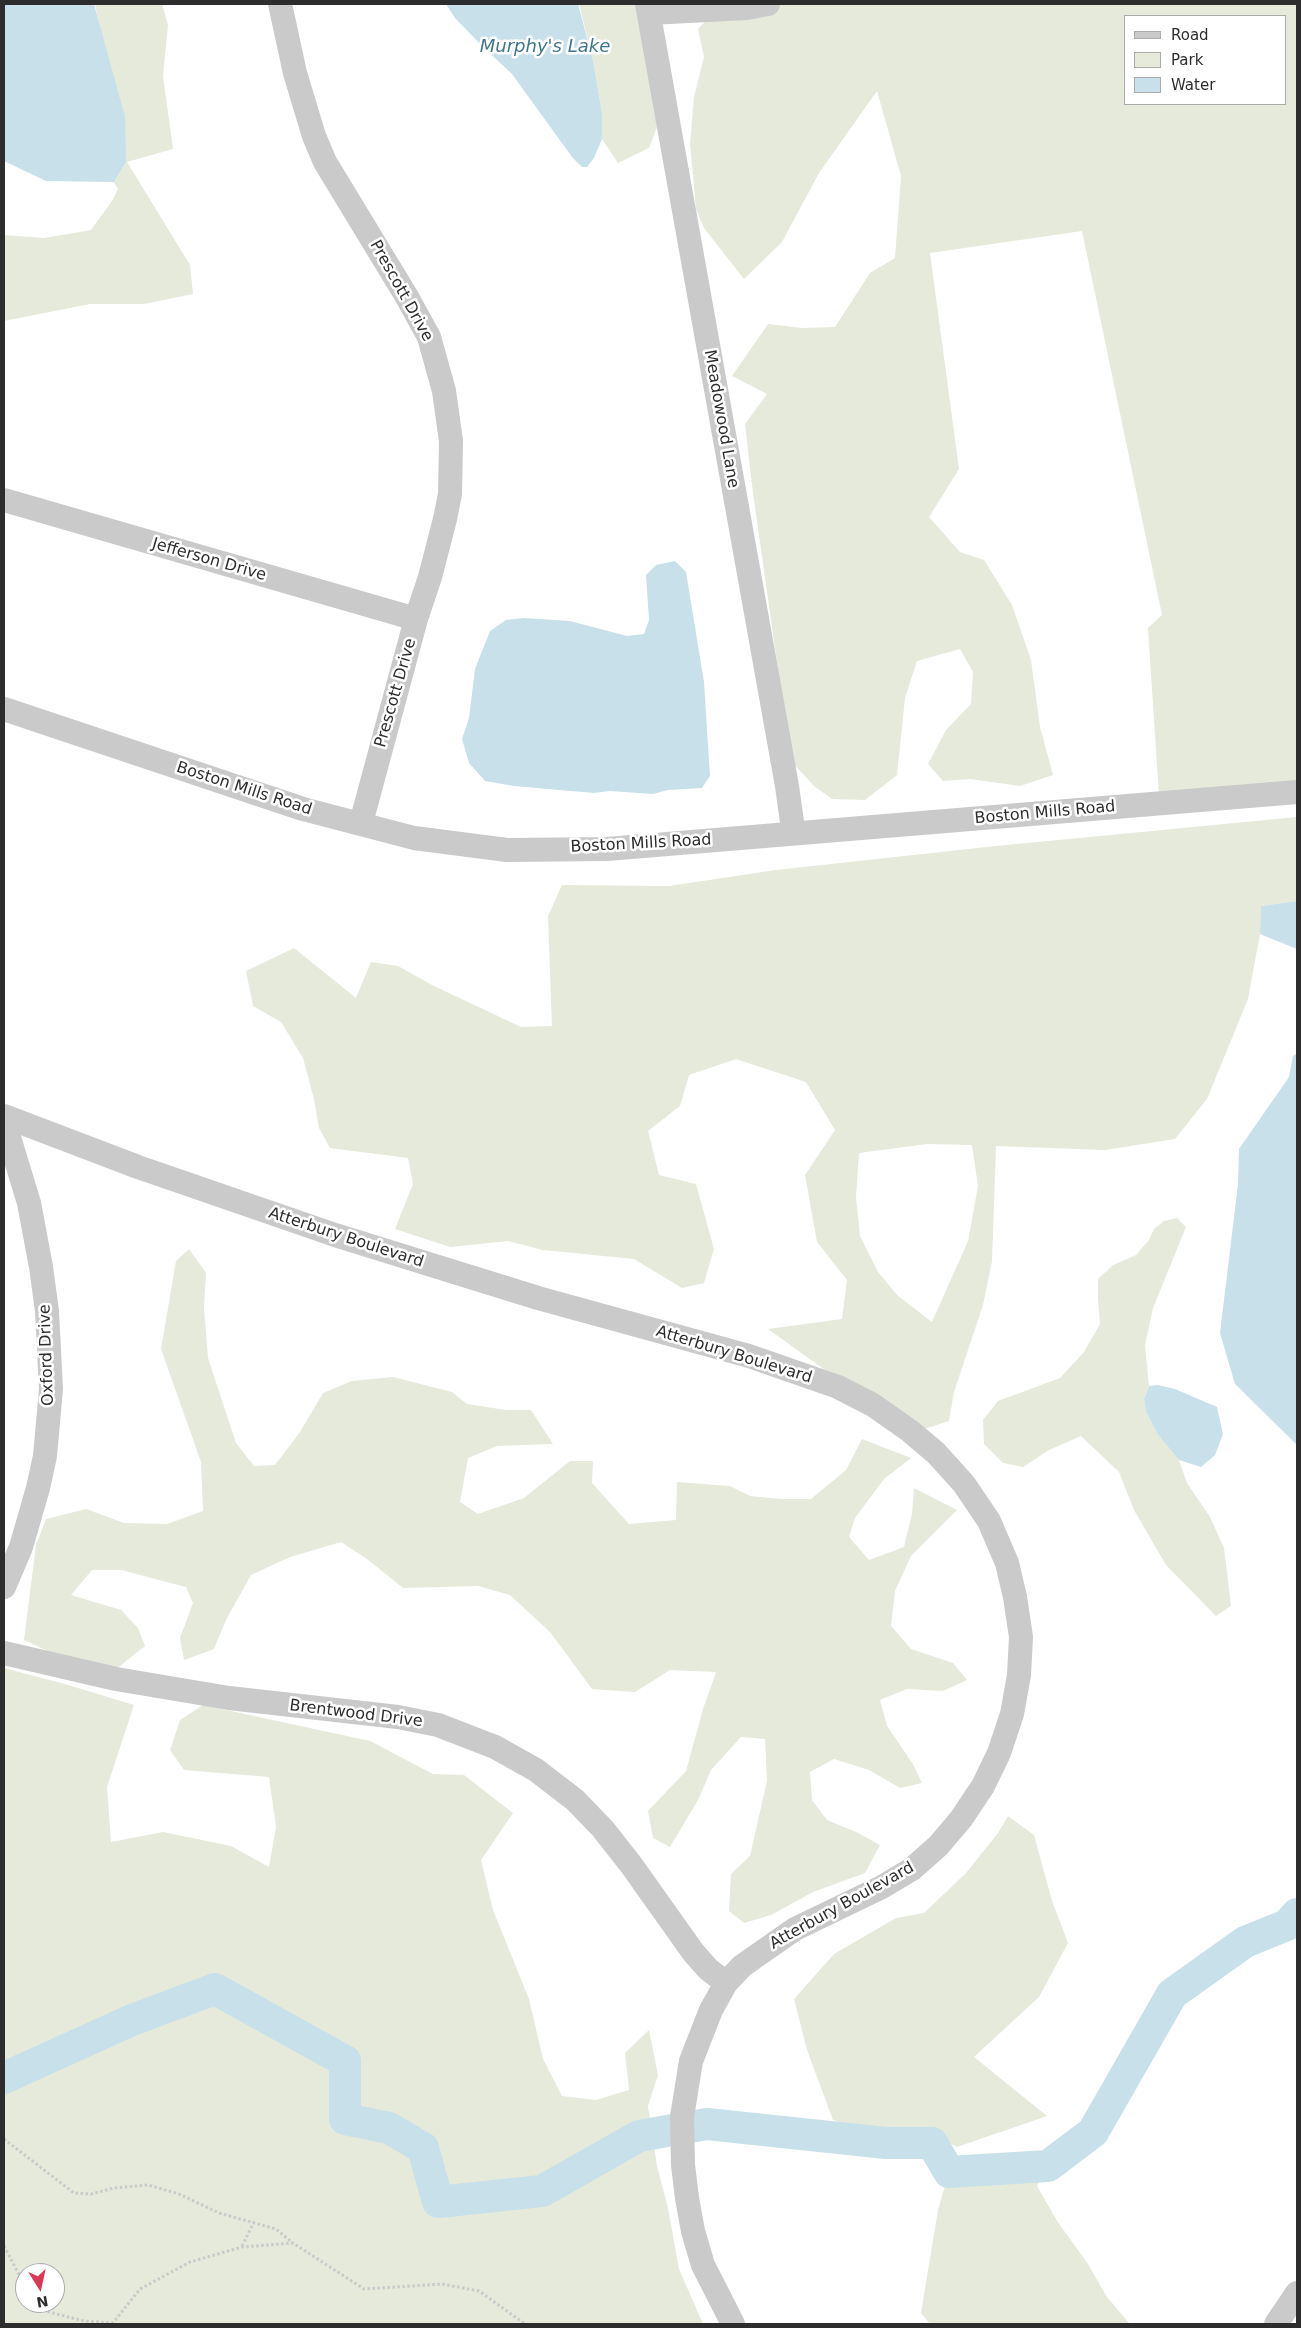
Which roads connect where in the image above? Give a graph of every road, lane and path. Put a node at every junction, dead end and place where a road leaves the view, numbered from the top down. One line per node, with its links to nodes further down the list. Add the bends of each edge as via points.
1 (280, 4): 5 (street, Prescott Drive, via 295,73 325,162 421,320 444,391 451,441 450,494)
2 (768, 4): 3 (street, via 747,8)
3 (648, 8): 9 (street, Meadowood Lane, via 787,786 792,822)
4 (4, 500): 5 (street, Jefferson Drive)
5 (416, 619): 8 (street, Prescott Drive)
6 (4, 709): 8 (street, Boston Mills Road, via 285,803)
7 (1297, 792): 9 (street, Boston Mills Road)
8 (361, 823): 9 (street, Boston Mills Road, via 414,838 530,851 607,849)
9 (790, 834)
10 (4, 1116): 14 (street, Atterbury Boulevard, via 138,1167 335,1235 538,1298 749,1356 838,1387 910,1430 964,1484 989,1521 1007,1563 1021,1637 1014,1704 999,1753 983,1786 961,1819 912,1869 882,1888 795,1928 742,1966)
11 (4, 1121): 12 (street, Oxford Drive, via 28,1203 41,1267 51,1372 45,1456 21,1547)
12 (4, 1588)
13 (4, 1653): 14 (street, Brentwood Drive, via 116,1679 229,1698 398,1717 438,1725 495,1747 536,1770 575,1800 632,1866 693,1952)
14 (726, 1983): 25 (street, Atterbury Boulevard, via 708,2017 691,2061 682,2117 682,2150 693,2231 704,2265)
15 (4, 2139): 16 (path, via 74,2193 91,2194 148,2185 179,2194 219,2213)
16 (254, 2222): 17 (path, via 276,2228); 19 (path)
17 (293, 2244): 19 (path); 24 (path, via 364,2289 442,2284 479,2291)
18 (4, 2246): 20 (path)
19 (242, 2247): 23 (path, via 190,2262 140,2289)
20 (15, 2267)
21 (1297, 2293): 26 (street)
22 (53, 2313): 23 (path)
23 (112, 2324)
24 (525, 2324)
25 (733, 2324)
26 (1276, 2324)

